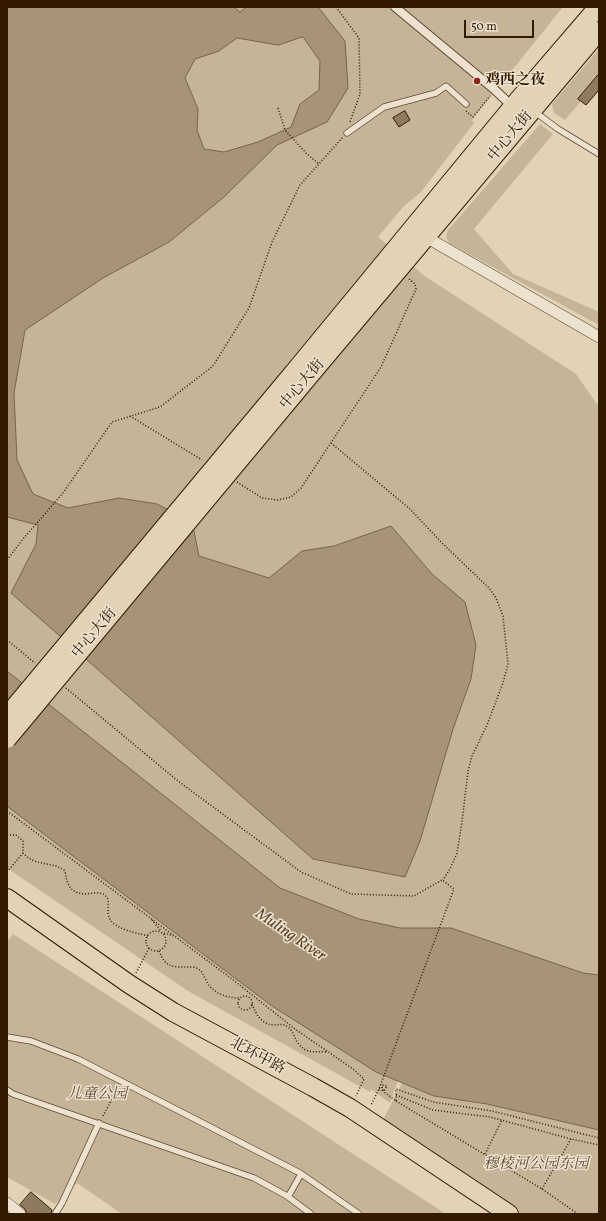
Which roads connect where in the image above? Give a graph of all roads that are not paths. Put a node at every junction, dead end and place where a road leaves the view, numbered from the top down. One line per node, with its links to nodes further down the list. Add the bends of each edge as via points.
1 (395, 7): 5 (street, via 495,90)
2 (598, 7): 5 (highway, 中心大街)
3 (599, 31): 5 (highway, 中心大街)
4 (466, 104): 6 (lane, via 446,86 436,93 384,107)
5 (523, 105): 7 (lane); 8 (highway, 中心大街); 10 (highway, 中心大街)
6 (347, 133)
7 (599, 154)
8 (426, 237): 9 (street); 10 (highway, 中心大街, via 400,270)
9 (599, 337)
10 (300, 377): 11 (highway, 中心大街, bridge); 12 (highway, 中心大街, bridge)
11 (7, 716)
12 (7, 740)
13 (7, 898): 26 (highway, 北环中路, via 173,1012 350,1108)
14 (7, 910): 25 (highway, 北环中路, via 130,995 175,1023 300,1089 343,1115)
15 (7, 1037): 18 (lane, via 30,1041 78,1059)
16 (7, 1090): 17 (lane)
17 (99, 1123): 19 (lane, via 254,1178); 22 (lane)
18 (301, 1174): 19 (lane); 24 (lane)
19 (288, 1197): 23 (lane)
20 (7, 1203): 21 (street)
21 (20, 1214)
22 (55, 1214)
23 (311, 1214)
24 (359, 1214)
25 (492, 1214)
26 (508, 1214)

